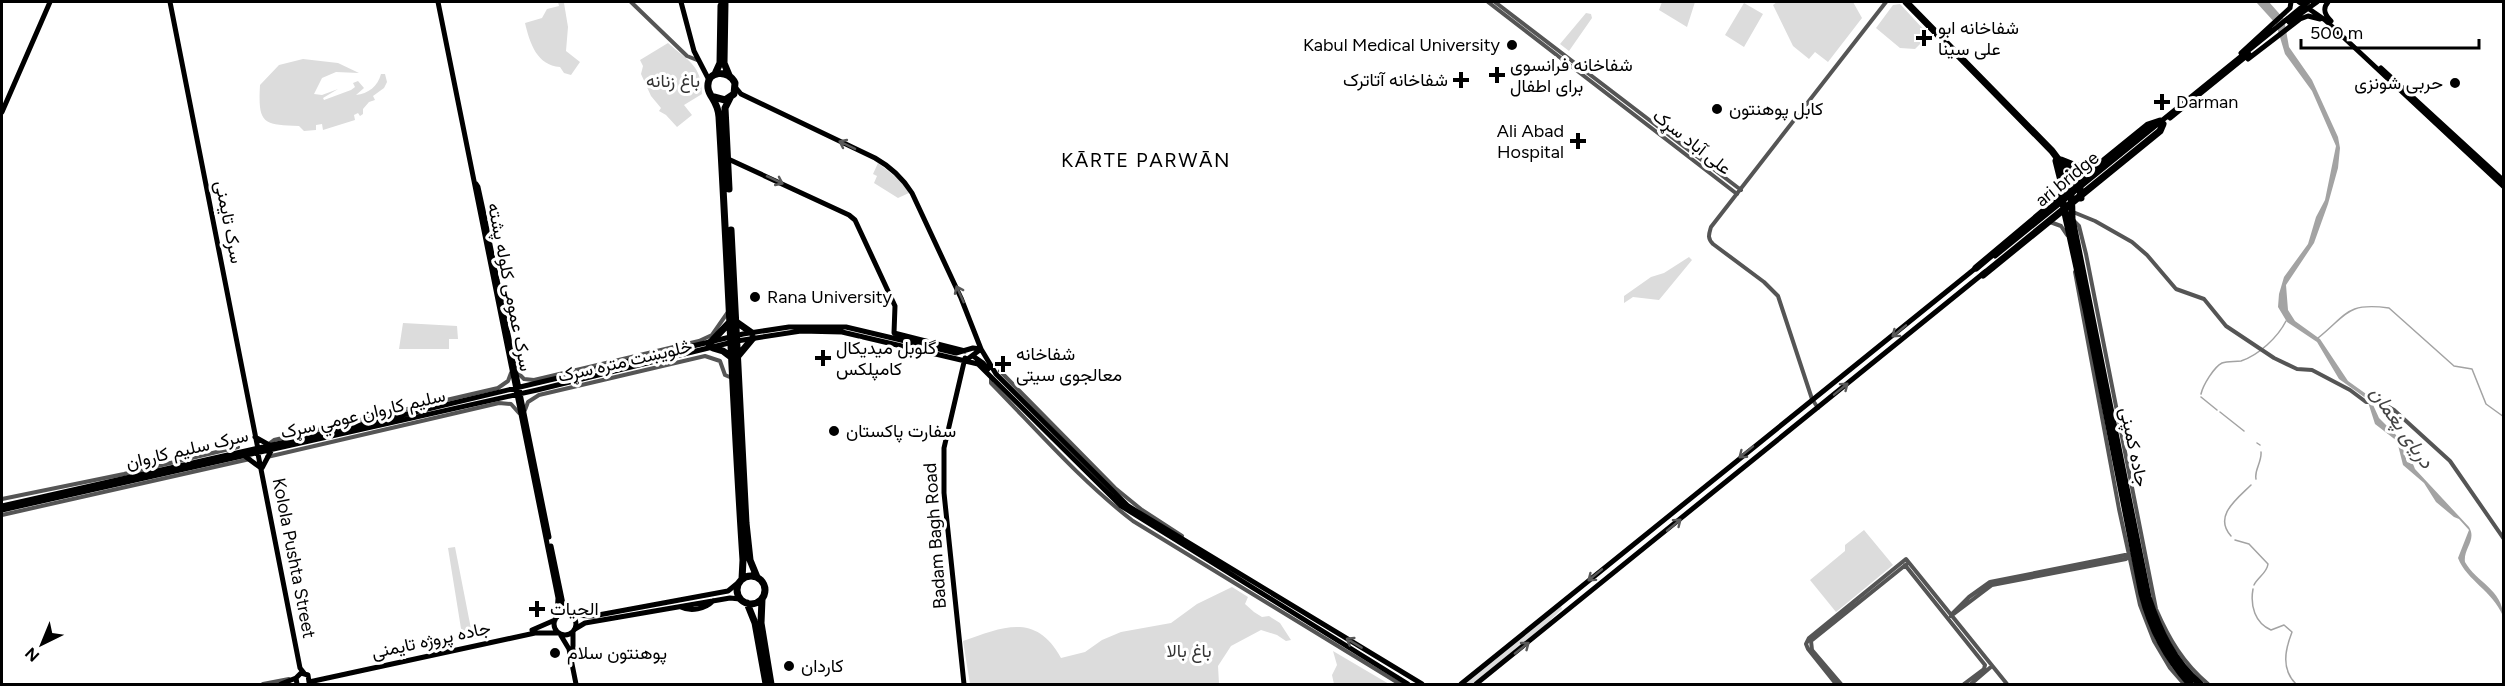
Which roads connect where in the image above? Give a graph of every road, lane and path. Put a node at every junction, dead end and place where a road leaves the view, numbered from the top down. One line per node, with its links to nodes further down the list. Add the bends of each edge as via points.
1 (50, 2): 29 (main road)
2 (170, 2): 74 (main road, سرک تایمنی)
3 (438, 2): 61 (main road, سرک عمومی کلوله پشته)
4 (631, 2): 18 (street, via 687,56)
5 (681, 2): 18 (main road)
6 (723, 2): 22 (highway, via 720,63); 23 (highway, via 724,63)
7 (1488, 2): 17 (street, علی آباد سړک)
8 (1495, 2): 17 (street)
9 (1886, 2): 39 (street)
10 (1906, 2): 21 (highway)
11 (2328, 2): 36 (main road, via 2325,13 2333,24)
12 (2307, 4): 13 (main road); 14 (main road); 15 (main road)
13 (2290, 5): 15 (main road)
14 (2325, 20): 15 (main road, via 2304,16); 37 (main road)
15 (2287, 21): 16 (main road); 19 (main road, via 2274,23)
16 (2276, 34): 19 (main road); 25 (main road)
17 (1540, 39): 31 (street, علی آباد سړک)
18 (697, 60): 20 (main road)
19 (2232, 63): 25 (main road)
20 (702, 67): 22 (main road); 24 (main road)
21 (1971, 68): 33 (highway); 41 (highway, via 2056,161)
22 (715, 74): 23 (highway); 24 (highway)
23 (729, 75): 26 (highway)
24 (709, 82): 27 (highway)
25 (2205, 87): 30 (main road, ari bridge)
26 (736, 88): 28 (highway); 56 (main road, one-way to 26, via 961,298 903,179 890,166 741,94)
27 (714, 97): 28 (highway); 32 (highway)
28 (730, 98): 32 (highway, via 725,108)
29 (2, 112)
30 (2162, 123): 34 (highway, via 2148,125); 42 (highway, via 2160,131); 46 (main road, ari bridge)
31 (1667, 137): 39 (street); 40 (street, علی آباد سړک)
32 (724, 158): 50 (highway); 52 (highway); 57 (main road, one-way to 57, via 849,215 855,220 895,306 894,333)
33 (2060, 159): 34 (highway); 35 (highway); 38 (highway, جاده کمپنی)
34 (2095, 168): 35 (highway)
35 (2079, 182): 38 (highway); 42 (highway)
36 (2504, 182)
37 (2504, 187)
38 (2071, 188): 41 (highway); 43 (highway, جاده کمپنی)
39 (1741, 190): 40 (street)
40 (1737, 194): 69 (street, via 1711,227 1708,238 1778,296)
41 (2062, 196): 44 (highway); 47 (highway)
42 (2081, 198): 43 (highway)
43 (2073, 203): 44 (highway, جاده کمپنی)
44 (2070, 214): 45 (highway); 86 (street, via 2095,221 2132,242 2176,289 2204,299 2226,326 2261,349 2291,367 2312,370 2371,402 2388,406 2447,457); 87 (highway, جاده کمپنی); 87 (highway, جاده کمپنی)
45 (2050, 222): 48 (highway); 87 (street, via 2061,226 2068,239)
46 (2004, 252): 47 (main road); 48 (main road)
47 (1973, 270): 48 (main road); 49 (main road)
48 (1980, 277): 51 (main road)
49 (1925, 309): 51 (main road); 67 (main road, one-way to 67)
50 (729, 311): 52 (highway); 65 (street, څلویښت متره سړک, via 712,335 699,341)
51 (1931, 317): 70 (main road, one-way to 51)
52 (732, 322): 53 (highway); 54 (highway); 55 (highway)
53 (752, 336): 54 (main road, سلیم کاروان عومي سړک); 57 (main road, via 789,327 846,327 956,353); 59 (highway); 60 (main road, via 842,332)
54 (733, 340): 55 (main road, سلیم کاروان عومي سړک); 59 (highway)
55 (711, 346): 59 (highway); 65 (main road, سلیم کاروان عومي سړک)
56 (981, 349): 57 (main road); 58 (main road); 88 (main road, via 996,374 1112,491)
57 (966, 351): 58 (main road); 60 (main road, Badam Bagh Road)
58 (974, 356): 60 (main road); 63 (main road, via 984,363)
59 (734, 357): 64 (highway); 90 (highway, via 746,523 750,560)
60 (965, 360): 63 (main road, via 978,364); 118 (main road, Badam Bagh Road, via 946,434 943,469)
61 (514, 371): 65 (street, څلویښت متره سړک); 66 (main road, سرک عمومی کلوله پشته); 68 (street)
62 (1000, 371): 100 (street, via 1132,503)
63 (990, 375): 88 (main road, via 1121,506); 97 (street, via 991,383 1118,509)
64 (732, 378): 65 (street, څلویښت متره سړک, via 725,375 720,361 705,356); 91 (highway)
65 (536, 387): 66 (main road, سلیم کاروان عومي سړک); 72 (street, څلویښت متره سړک)
66 (517, 391): 68 (main road, سلیم کاروان عومي سړک); 72 (main road, سرک عمومی کلوله پشته)
67 (1822, 394): 69 (main road); 70 (main road, via 1822,400)
68 (497, 396): 72 (street); 73 (main road, سلیم کاروان عومي سړک); 75 (street); 76 (street)
69 (1812, 399): 71 (street); 96 (main road, one-way to 96)
70 (1827, 401): 71 (main road)
71 (1818, 408): 101 (main road, one-way to 71)
72 (522, 414): 102 (main road, سرک عمومی کلوله پشته, via 563,604); 104 (main road, سرک عمومی کلوله پشته, via 558,598)
73 (370, 426): 75 (main road, سرک سلیم کاروان); 76 (main road, سلیم کاروان عومي سړک)
74 (254, 436): 77 (main road); 78 (main road, سرک تایمنی); 79 (main road)
75 (287, 440): 77 (main road, سرک سلیم کاروان)
76 (310, 444): 77 (main road, سلیم کاروان عومي سړک); 80 (street)
77 (271, 447): 78 (main road, سلیم کاروان عومي سړک); 80 (main road)
78 (258, 451): 79 (main road, سلیم کاروان عومي سړک); 82 (main road, Kolola Pushta Street)
79 (243, 456): 81 (main road, سلیم کاروان عومي سړک); 82 (main road); 83 (main road, سرک سلیم کاروان); 84 (street, via 124,474)
80 (267, 457): 82 (main road)
81 (227, 463): 83 (main road, سلیم کاروان عومي سړک); 85 (street)
82 (262, 469): 112 (main road, Kolola Pushta Street)
83 (49, 498): 85 (main road, سلیم کاروان عومي سړک)
84 (2, 499)
85 (2, 510)
86 (2504, 539)
87 (2137, 554): 103 (street, via 1992,585); 111 (highway, جاده کمپنی, via 2146,612); 131 (highway, جاده کمپنی, via 2160,629 2177,660); 132 (street, via 2163,625 2180,656)
88 (1202, 556): 97 (main road); 100 (main road)
89 (1906, 563): 92 (street); 124 (street, via 1809,638 1808,649); 125 (street, via 1811,641 1812,650)
90 (757, 577): 91 (highway); 95 (highway, via 764,585)
91 (741, 580): 93 (main road); 94 (highway)
92 (1931, 594): 103 (street); 107 (street)
93 (712, 598): 94 (main road); 98 (main road); 98 (main road, via 707,606 688,610)
94 (740, 599): 99 (highway)
95 (762, 599): 99 (highway); 117 (highway, via 761,622)
96 (1563, 601): 101 (main road); 122 (main road)
97 (1269, 602): 105 (main road)
98 (679, 603): 102 (main road, via 592,616); 106 (main road, via 585,623)
99 (747, 603): 116 (highway, via 755,623)
100 (1287, 604): 121 (main road, one-way to 100)
101 (1570, 609): 123 (main road, one-way to 101)
102 (570, 615): 104 (main road, via 562,614); 106 (main road, via 576,621)
103 (1951, 616): 107 (street)
104 (556, 619): 108 (main road, via 555,627); 109 (main road, جاده پروژه تایمنی)
105 (1313, 629): 119 (street); 120 (main road)
106 (574, 631): 108 (main road); 115 (main road, via 572,651)
107 (1963, 633): 110 (street); 126 (street, via 1986,667)
108 (560, 634): 109 (main road, جاده پروژه تایمنی, via 535,633); 115 (main road, via 569,650)
109 (499, 639): 112 (main road, جاده پروژه تایمنی); 112 (main road, جاده پروژه تایمنی)
110 (1992, 666): 127 (street); 128 (street)
111 (2172, 667): 129 (street); 130 (highway, جاده کمپنی)
112 (303, 678): 113 (street, جاده پروژه تایمنی); 114 (main road, جاده پروژه تایمنی)
113 (263, 684)
114 (280, 684)
115 (578, 684)
116 (766, 684)
117 (771, 684)
118 (964, 684)
119 (1400, 684)
120 (1408, 684)
121 (1422, 684)
122 (1461, 684)
123 (1476, 684)
124 (1836, 684)
125 (1841, 684)
126 (1964, 684)
127 (1971, 684)
128 (2007, 684)
129 (2184, 684)
130 (2190, 684)
131 (2200, 684)
132 (2208, 684)

